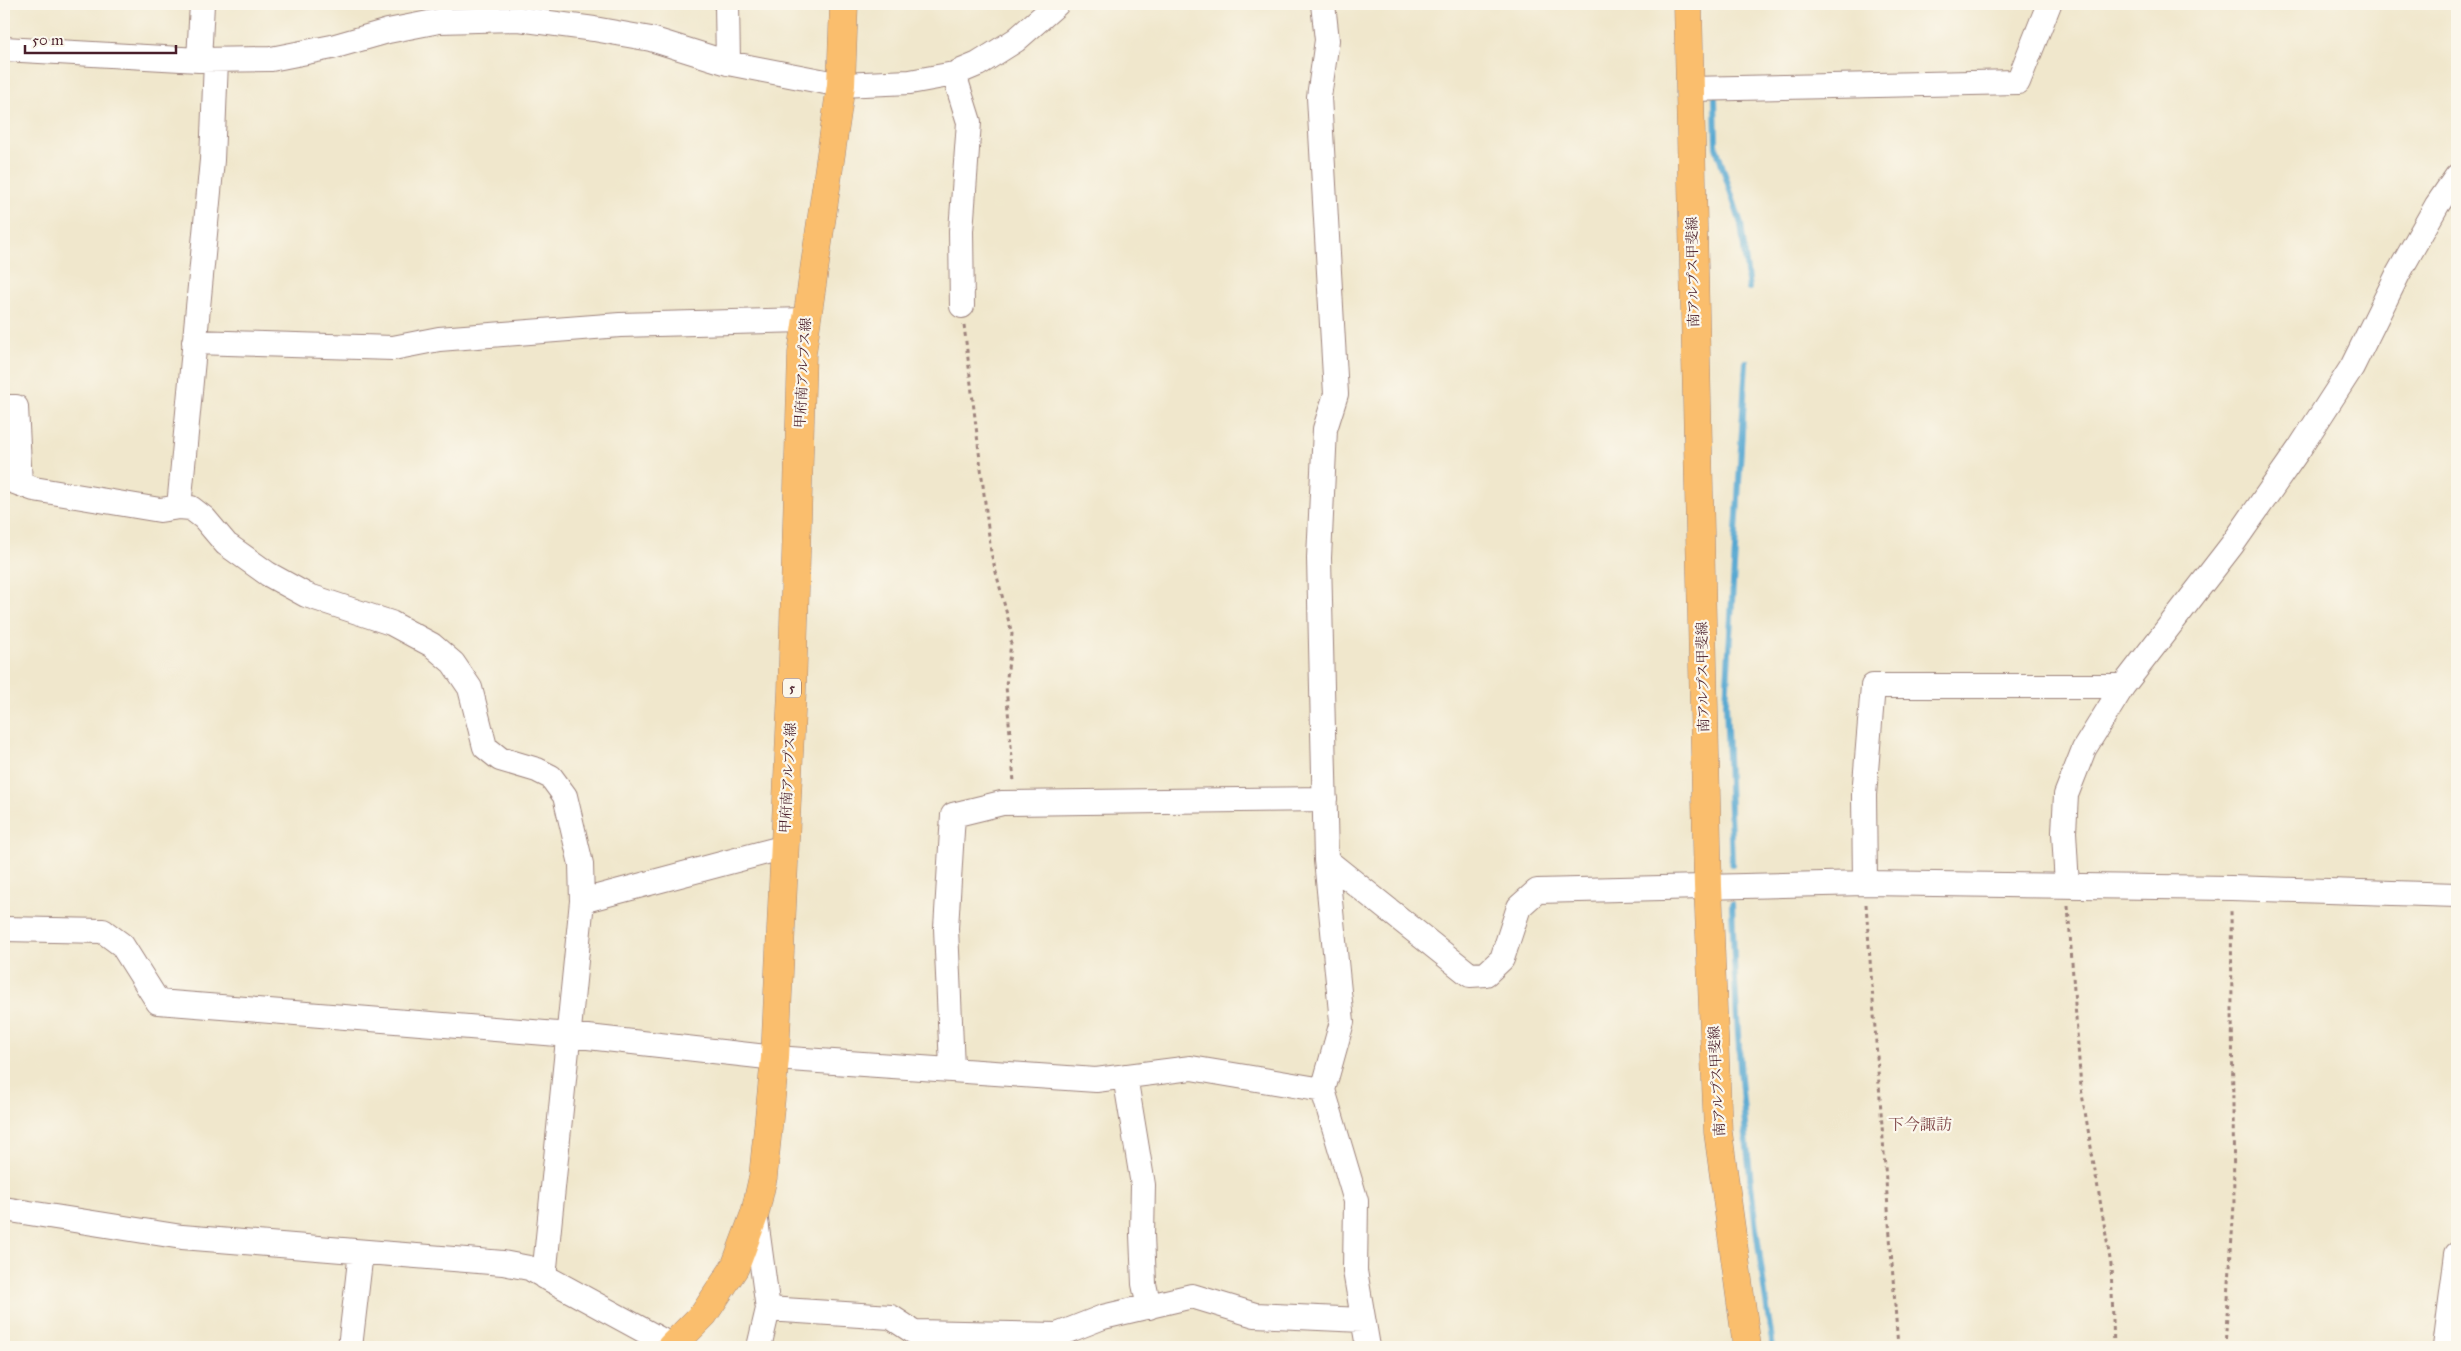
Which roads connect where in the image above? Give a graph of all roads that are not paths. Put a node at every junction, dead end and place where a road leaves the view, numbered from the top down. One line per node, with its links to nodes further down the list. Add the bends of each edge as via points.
1 (202, 4): 9 (street)
2 (727, 4): 10 (street)
3 (844, 4): 12 (main road, 甲府南アルプス線 / 5)
4 (1056, 4): 11 (street, via 1016,40 978,64)
5 (1323, 4): 22 (street, via 1327,40 1319,97 1336,394 1325,429 1319,558)
6 (1688, 4): 13 (main road, 南アルプス甲斐線)
7 (2048, 4): 13 (street, via 2018,82)
8 (4, 49): 9 (street)
9 (208, 60): 10 (street, via 271,59 439,21 518,19 651,39); 17 (street, via 212,160)
10 (728, 63): 12 (street)
11 (954, 74): 12 (street, via 910,82); 15 (street, via 968,122 961,231)
12 (841, 85): 16 (main road, 甲府南アルプス線 / 5)
13 (1689, 89): 26 (main road, 南アルプス甲斐線)
14 (2457, 176): 21 (street, via 2436,206 2398,274 2352,367 2300,450 2232,545)
15 (962, 306)
16 (806, 320): 17 (street, via 620,325 439,339 393,348); 23 (main road, 甲府南アルプス線 / 5, via 802,353)
17 (194, 342): 20 (street)
18 (4, 408): 19 (street, via 16,407)
19 (12, 481): 20 (street, via 34,489 160,510)
20 (179, 507): 29 (street, via 191,508 226,544 268,574 306,595 391,623 432,645 453,663 470,688 485,746 500,759 550,777 565,796 581,864)
21 (2123, 686): 25 (street, via 1873,686 1864,796); 27 (street, via 2084,749 2066,794)
22 (1325, 799): 24 (street); 33 (street, via 1016,802 954,815 946,928)
23 (785, 847): 29 (street); 32 (main road, 甲府南アルプス線 / 5)
24 (1326, 860): 26 (street, via 1470,975 1486,974 1502,959 1519,906 1537,891); 35 (street, via 1342,1022)
25 (1865, 883): 26 (street); 27 (street)
26 (1708, 886): 48 (main road, 南アルプス甲斐線, via 1718,1132)
27 (2067, 886): 28 (street)
28 (2457, 895)
29 (582, 900): 31 (street)
30 (4, 930): 31 (street, via 103,931 122,945 158,1002)
31 (570, 1034): 32 (street); 40 (street)
32 (775, 1058): 33 (street); 37 (main road, 甲府南アルプス線 / 5, via 763,1177)
33 (952, 1068): 34 (street, via 1096,1080)
34 (1126, 1076): 35 (street, via 1191,1068); 41 (street, via 1143,1185 1144,1284)
35 (1324, 1090): 43 (street, via 1356,1201 1355,1271)
36 (4, 1210): 38 (street, via 182,1237)
37 (755, 1213): 42 (street); 45 (main road, 甲府南アルプス線 / 5, via 735,1267 704,1314)
38 (361, 1252): 40 (street, via 503,1263 528,1268); 44 (street)
39 (2457, 1254): 49 (street)
40 (544, 1277): 45 (street)
41 (1149, 1307): 42 (street, via 1103,1317 1057,1335 914,1332 891,1317); 43 (street, via 1192,1296 1255,1315)
42 (768, 1309): 46 (street)
43 (1362, 1320): 47 (street)
44 (350, 1347)
45 (672, 1347)
46 (759, 1347)
47 (1368, 1347)
48 (1747, 1347)
49 (2445, 1347)

